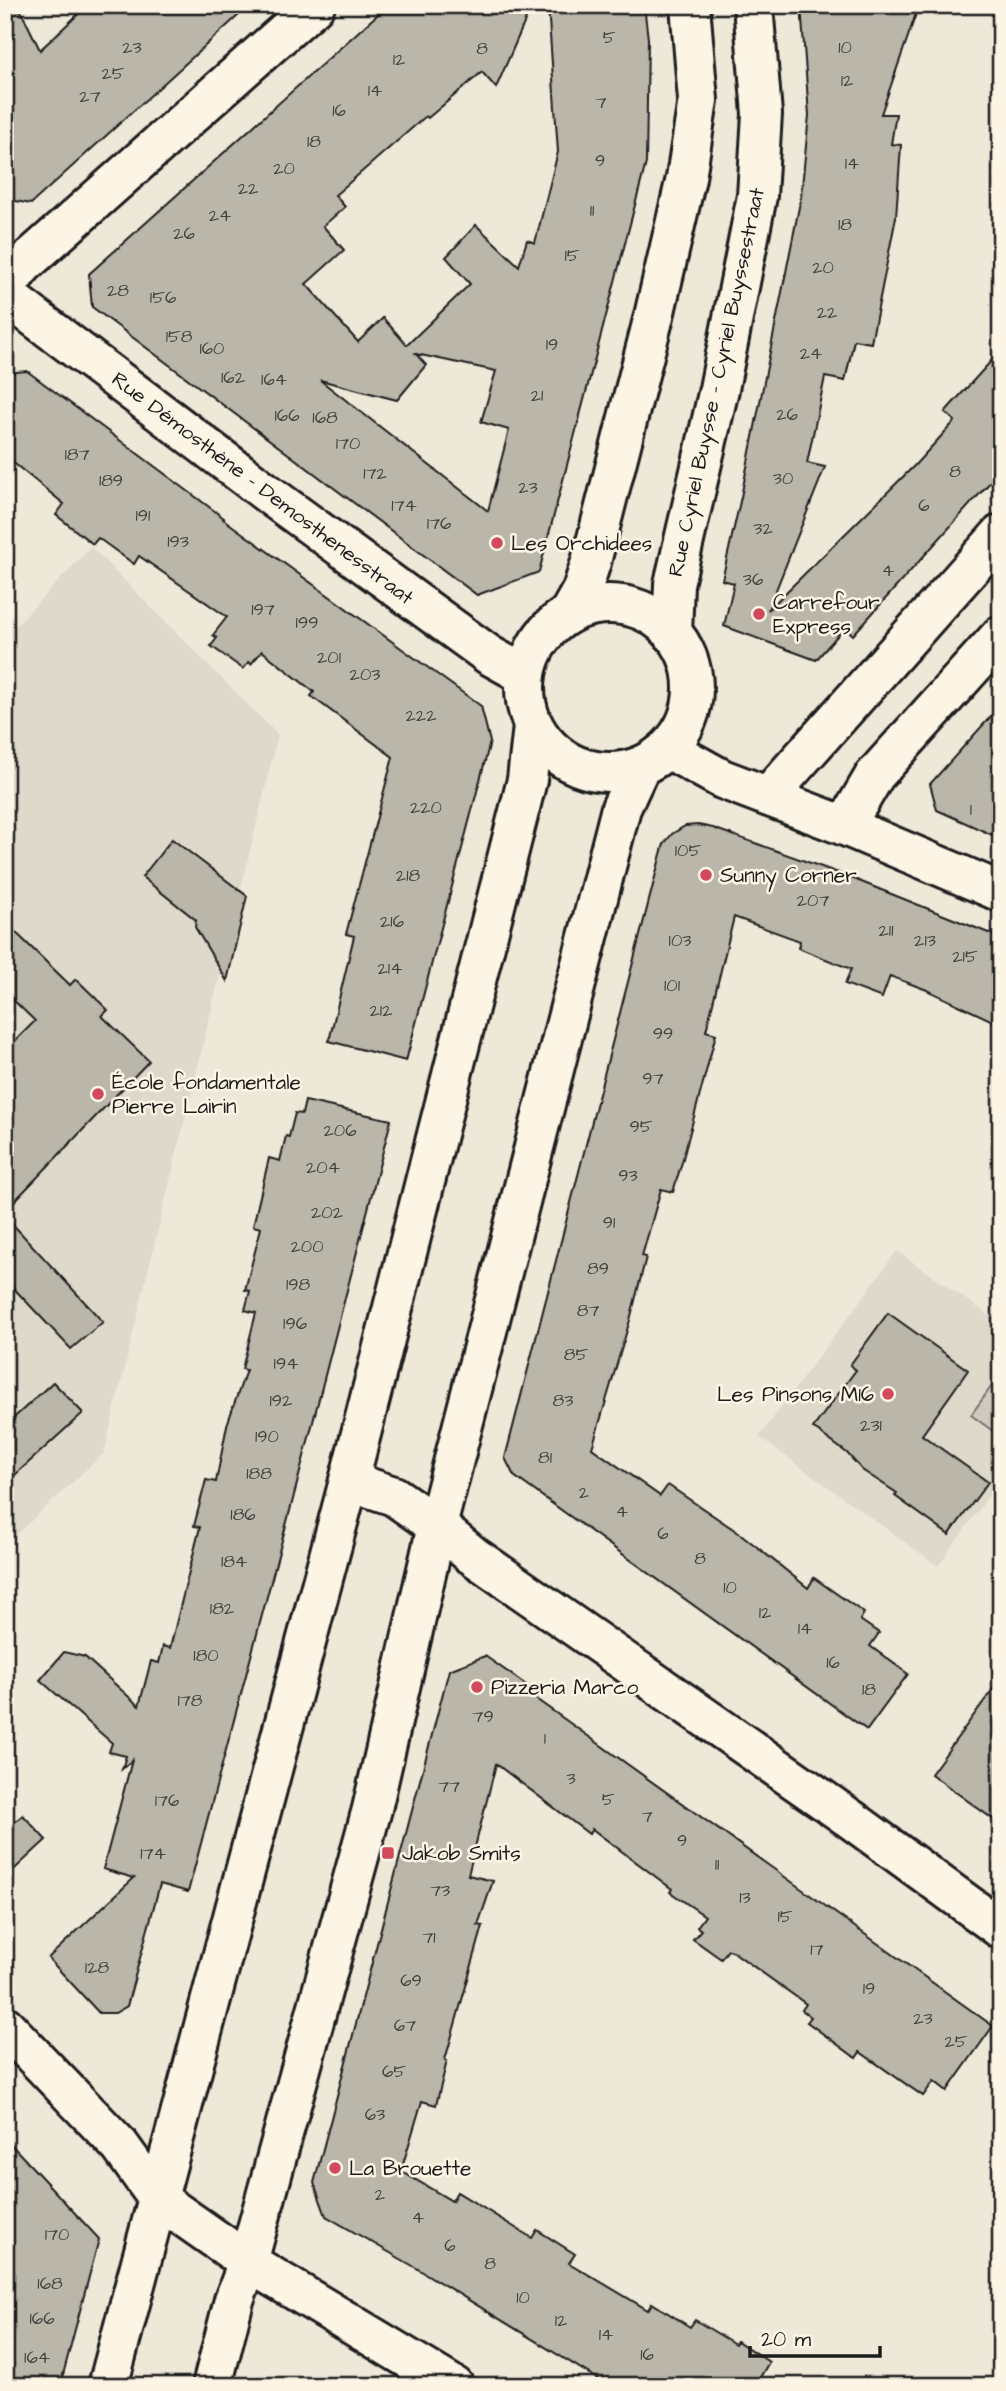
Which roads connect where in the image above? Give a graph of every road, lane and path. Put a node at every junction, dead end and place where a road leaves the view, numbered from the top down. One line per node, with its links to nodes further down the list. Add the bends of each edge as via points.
1 (315, 5): 4 (street, via 24,264)
2 (690, 5): 7 (street, via 698,100 686,178 590,562)
3 (754, 5): 8 (street, Rue Cyriel Buysse - Cyriel Buyssestraat, via 762,114 757,196 674,584)
4 (5, 287)
5 (5, 295): 10 (street, Rue Démosthène - Demosthenesstraat, via 297,515 489,655)
6 (1001, 534): 13 (street)
7 (569, 613): 8 (street, via 606,604 624,605 659,620); 10 (street, via 548,629 533,650)
8 (672, 633): 12 (street, via 686,655 692,704 683,729)
9 (1001, 635): 14 (street, via 875,775)
10 (525, 675): 11 (street, via 525,700)
11 (533, 726): 12 (street, via 546,746 587,770 622,772); 16 (street, via 527,780)
12 (654, 758): 13 (street); 17 (street, via 621,808)
13 (768, 796): 14 (street)
14 (845, 826): 15 (street)
15 (1001, 892)
16 (349, 1481): 17 (street, via 394,1496); 20 (street)
17 (437, 1526): 18 (street); 21 (street, via 372,1809)
18 (1001, 1929)
19 (5, 2026): 20 (street, via 120,2146)
20 (158, 2199): 21 (street); 22 (street)
21 (248, 2262): 23 (street); 24 (street)
22 (108, 2386)
23 (212, 2386)
24 (454, 2386)

